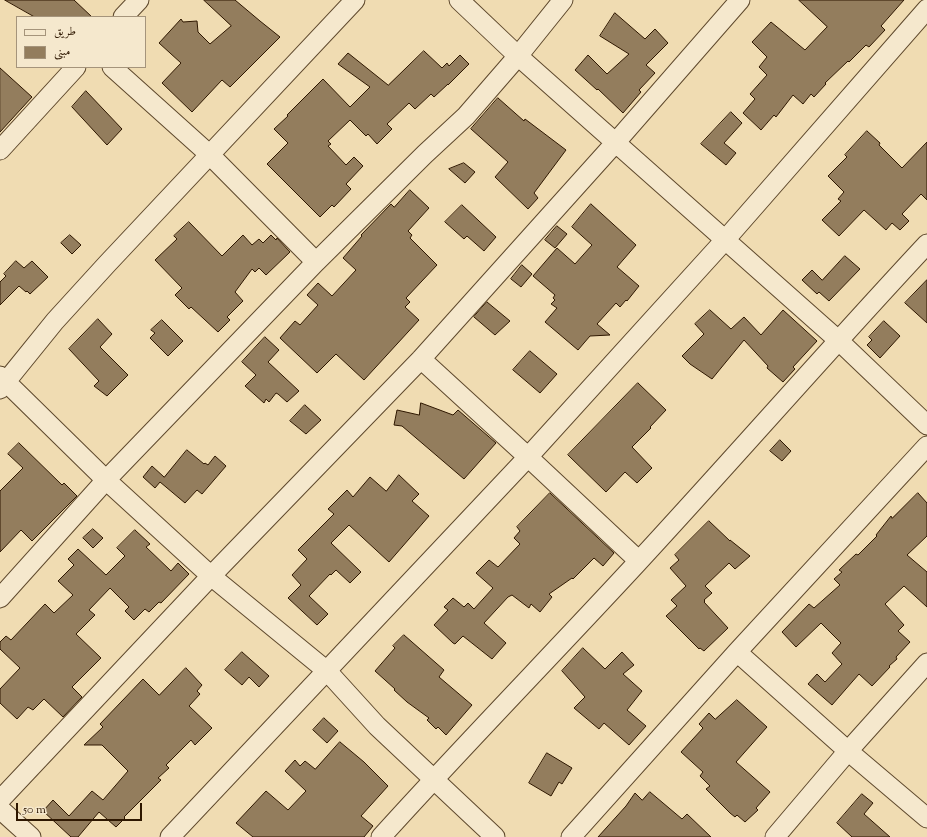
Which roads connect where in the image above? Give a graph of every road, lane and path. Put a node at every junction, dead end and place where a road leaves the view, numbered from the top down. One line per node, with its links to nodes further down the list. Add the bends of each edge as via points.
1 (139, 0): 7 (street)
2 (356, 0): 13 (street)
3 (459, 0): 8 (street)
4 (563, 0): 8 (street)
5 (740, 0): 11 (street)
6 (927, 9): 14 (street)
7 (124, 16)
8 (518, 56): 11 (street); 16 (street, via 466,116)
9 (75, 68): 12 (street)
10 (113, 68): 13 (street)
11 (616, 142): 14 (street); 18 (street)
12 (0, 150)
13 (210, 155): 16 (street); 19 (street, via 55,321)
14 (725, 240): 17 (street); 22 (street)
15 (927, 244): 17 (street)
16 (316, 262): 23 (street)
17 (838, 340): 20 (street); 24 (street)
18 (421, 359): 22 (street); 25 (street)
19 (2, 382): 23 (street)
20 (927, 425)
21 (927, 446): 27 (street)
22 (528, 457): 24 (street); 29 (street)
23 (106, 480): 25 (street); 26 (street)
24 (639, 561): 31 (street)
25 (211, 576): 29 (street); 32 (street)
26 (0, 598)
27 (737, 652): 30 (street); 39 (street)
28 (927, 663): 30 (street)
29 (327, 671): 31 (street, via 377,726); 36 (street)
30 (848, 751): 34 (street); 40 (street)
31 (433, 779): 37 (street); 38 (street)
32 (0, 800)
33 (0, 809): 35 (street)
34 (927, 818)
35 (31, 837)
36 (170, 837)
37 (381, 837)
38 (495, 837)
39 (571, 837)
40 (774, 837)

